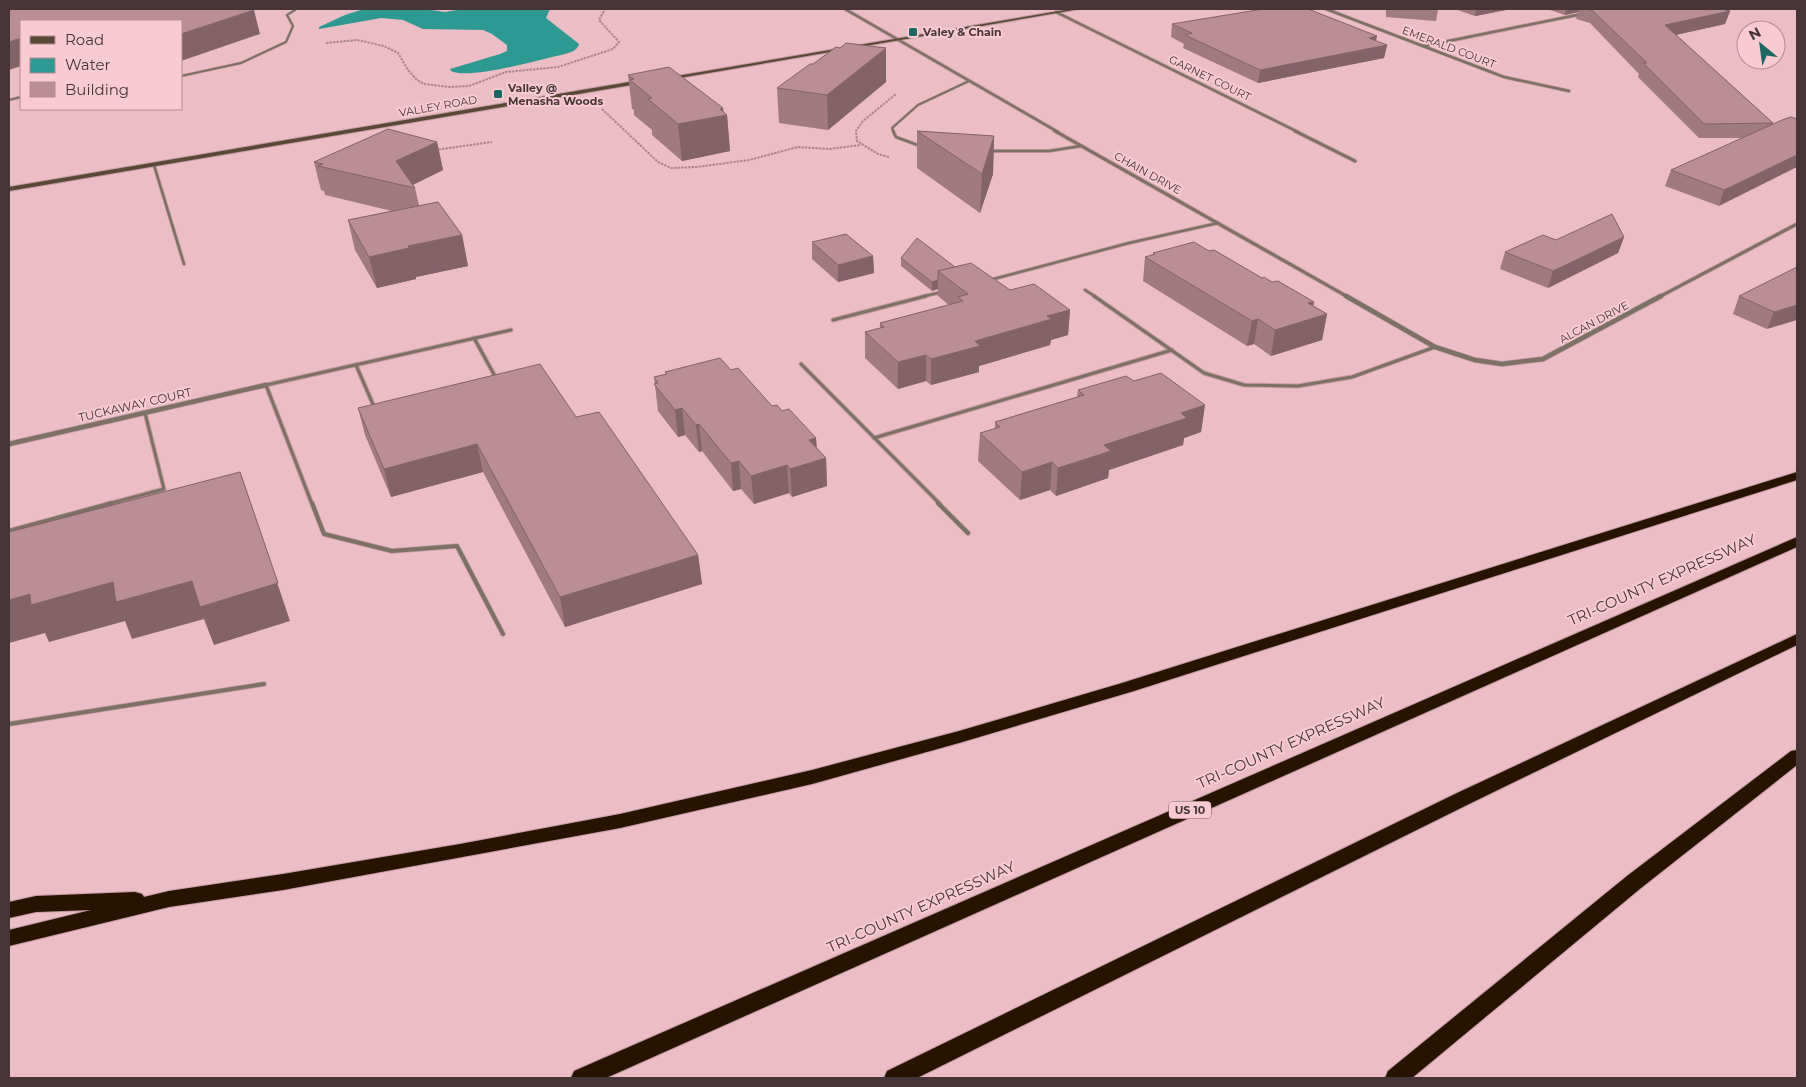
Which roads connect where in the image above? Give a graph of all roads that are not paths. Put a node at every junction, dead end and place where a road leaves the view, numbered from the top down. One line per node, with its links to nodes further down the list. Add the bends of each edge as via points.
1 (845, 9): 7 (street, CHAIN DRIVE)
2 (1078, 9): 5 (street)
3 (1326, 9): 8 (street, EMERALD COURT)
4 (295, 10): 9 (lane, via 287,15 293,26 286,42 240,63)
5 (1056, 12): 7 (street); 17 (street, GARNET COURT)
6 (1591, 12): 8 (street)
7 (897, 39): 10 (street); 12 (street, CHAIN DRIVE)
8 (1422, 46): 13 (street, EMERALD COURT, via 1504,77)
9 (182, 76)
10 (661, 79)
11 (652, 80): 18 (street, VALLEY ROAD)
12 (969, 81): 14 (lane, via 929,98 892,128 896,137); 15 (street, CHAIN DRIVE)
13 (1569, 91)
14 (924, 146)
15 (1081, 146): 16 (lane, via 1049,151); 20 (street, CHAIN DRIVE)
16 (982, 151)
17 (1355, 161)
18 (154, 165): 19 (street, VALLEY ROAD); 22 (lane)
19 (9, 189)
20 (1218, 223): 23 (lane); 27 (street, CHAIN DRIVE)
21 (1797, 224): 30 (street, ALCAN DRIVE, via 1543,360 1511,364 1480,362)
22 (184, 264)
23 (988, 280)
24 (951, 290): 26 (lane)
25 (1084, 290): 31 (lane)
26 (832, 320)
27 (1391, 322): 30 (street, ALCAN DRIVE)
28 (511, 330): 29 (lane)
29 (474, 338): 33 (lane); 35 (lane)
30 (1435, 347): 31 (lane, via 1352,377 1298,386 1244,384 1204,373)
31 (1172, 350): 38 (lane)
32 (801, 364): 38 (lane)
33 (356, 365): 34 (lane); 37 (lane)
34 (266, 385): 36 (street, TUCKAWAY COURT); 44 (lane, via 324,534 392,550 457,546)
35 (500, 385)
36 (145, 413): 39 (street, TUCKAWAY COURT); 41 (lane, via 164,489)
37 (378, 415)
38 (874, 438): 42 (lane)
39 (9, 444)
40 (1797, 476): 49 (highway, via 1128,687 812,777 620,821 469,850)
41 (9, 531)
42 (968, 533)
43 (1797, 542): 52 (highway, TRI-COUNTY EXPRESSWAY / US 10)
44 (503, 634)
45 (1797, 639): 53 (highway, via 1453,803)
46 (264, 684): 47 (lane)
47 (9, 724)
48 (1797, 756): 54 (highway, via 1634,882)
49 (169, 899): 50 (highway, via 36,904); 51 (highway)
50 (9, 910)
51 (9, 938)
52 (582, 1078)
53 (895, 1078)
54 (1396, 1078)

